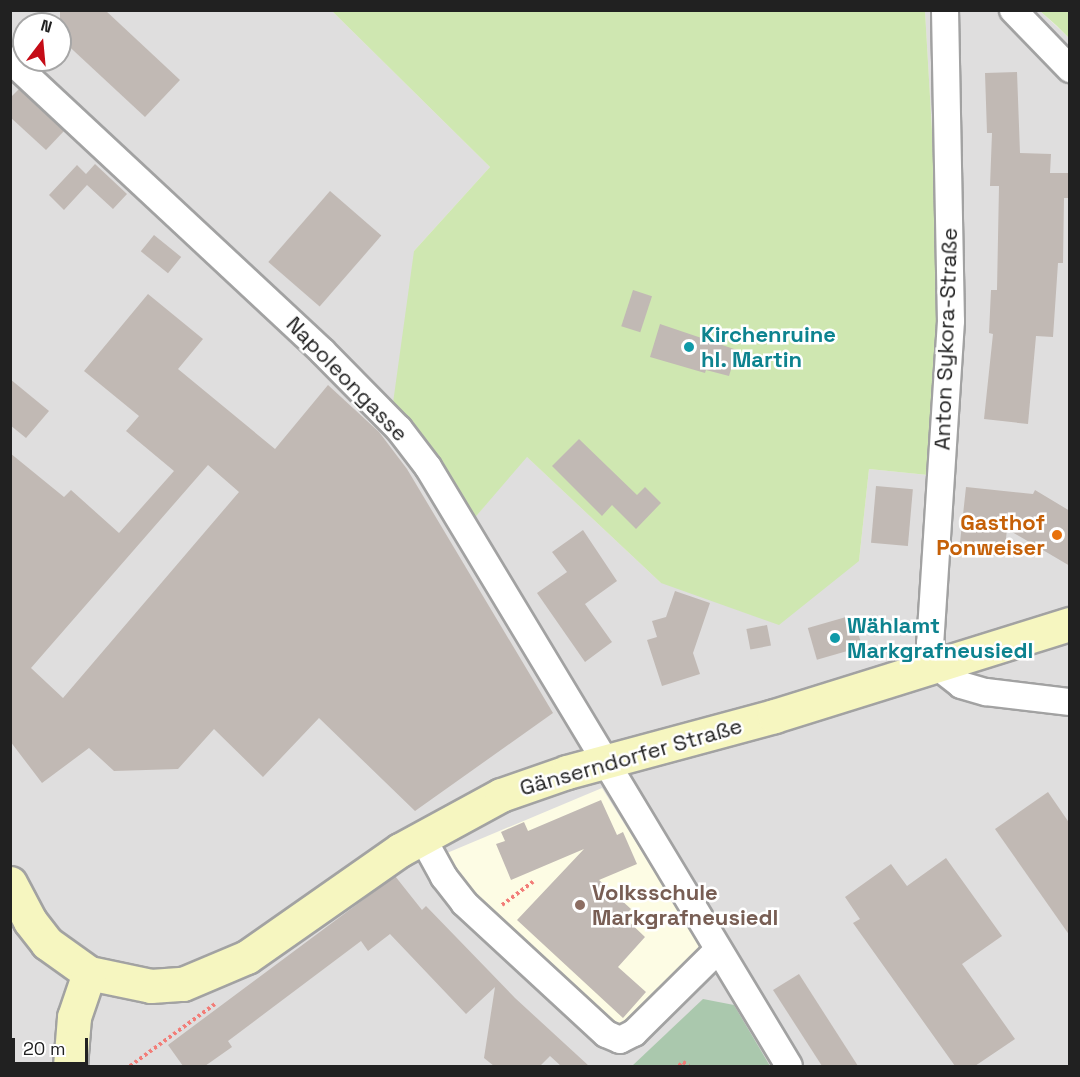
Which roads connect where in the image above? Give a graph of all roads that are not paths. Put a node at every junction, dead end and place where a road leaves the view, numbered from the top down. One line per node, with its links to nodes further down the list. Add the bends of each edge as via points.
1 (945, 10): 6 (street, Anton Sykora-Straße, via 951,321 930,643)
2 (1012, 10): 4 (street)
3 (10, 60): 8 (street, Napoleongasse, via 322,351 399,429 428,467)
4 (1070, 69)
5 (1070, 624): 6 (main road, Gänserndorfer Straße)
6 (937, 666): 7 (street, via 961,684 986,692); 8 (main road, Gänserndorfer Straße, via 690,741)
7 (1070, 702)
8 (606, 761): 9 (main road, Gänserndorfer Straße, via 501,795); 11 (street, Napoleongasse)
9 (422, 837): 11 (street, via 444,877 482,919 606,1034 620,1040 634,1033); 12 (main road, Gänserndorfer Straße, via 282,935 216,973 183,984 152,986)
10 (10, 883): 12 (main road, via 47,943)
11 (717, 951): 14 (street, Napoleongasse)
12 (89, 973): 13 (main road, via 74,1017)
13 (70, 1066)
14 (789, 1066)

